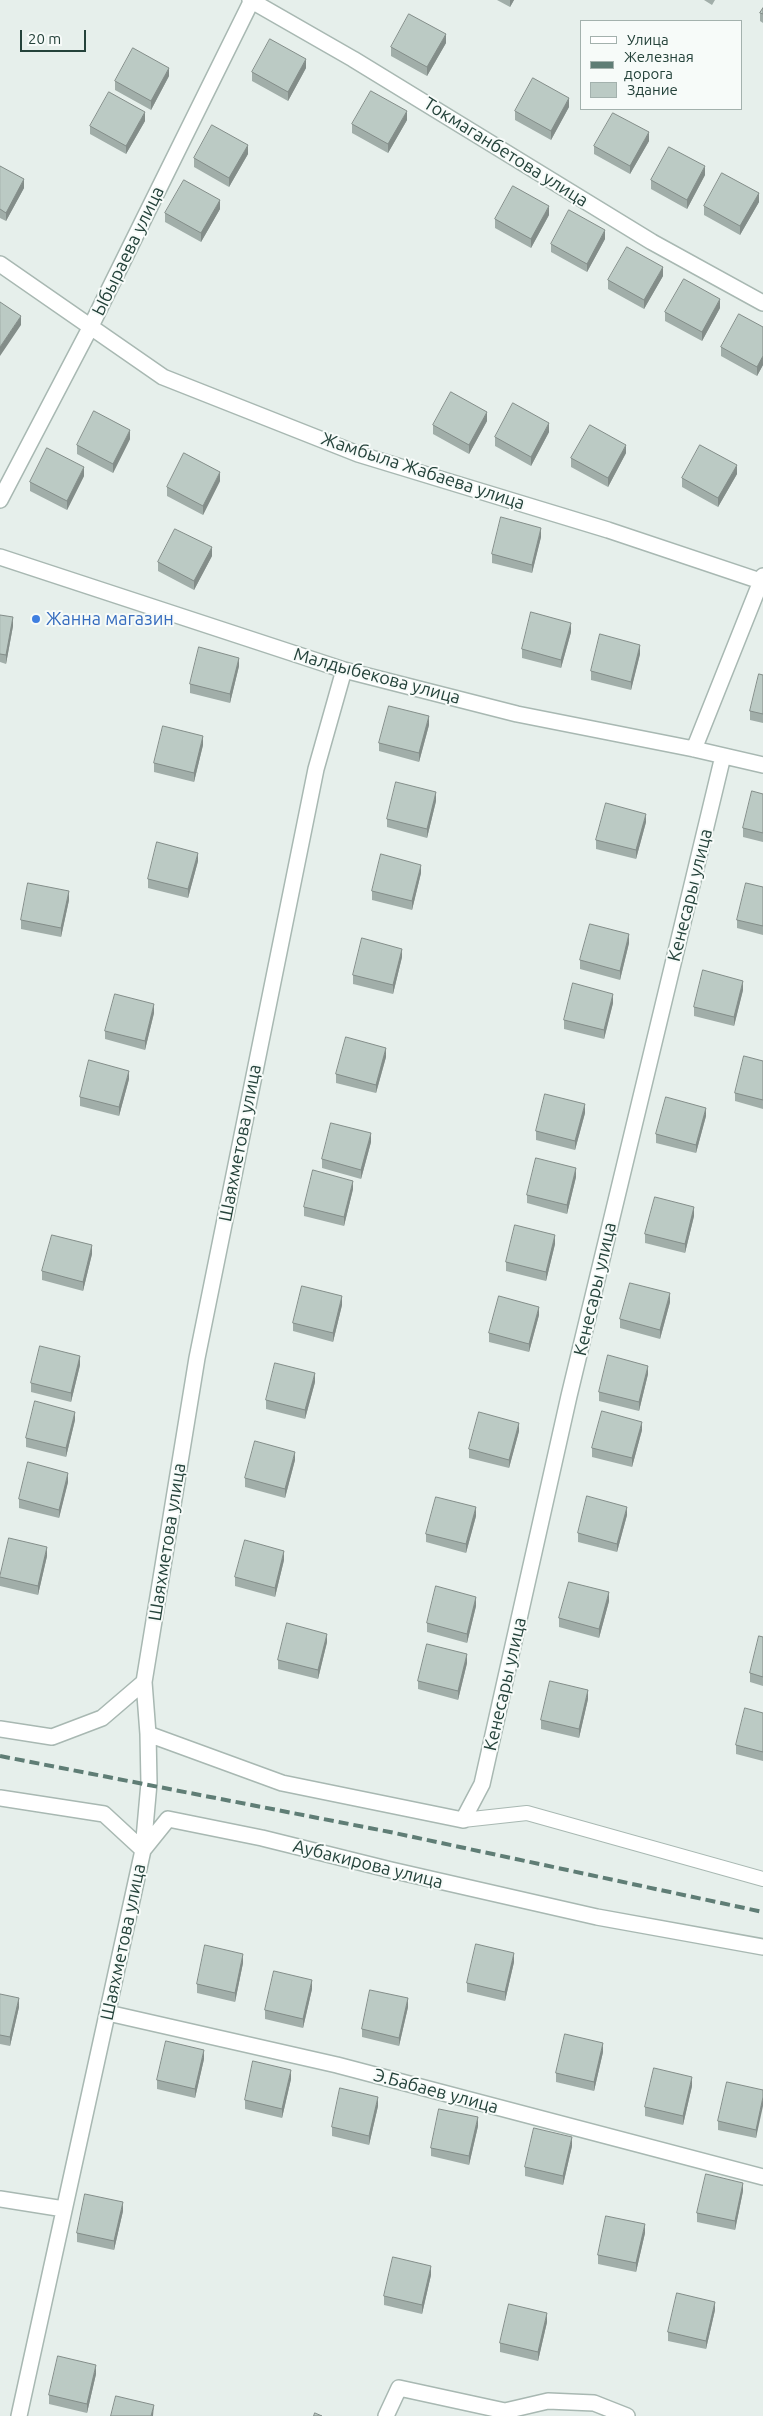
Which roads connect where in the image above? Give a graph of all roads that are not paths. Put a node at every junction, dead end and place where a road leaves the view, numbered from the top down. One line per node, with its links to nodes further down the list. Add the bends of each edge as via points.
1 (251, 0): 3 (street, Токмаганбетова улица, via 652,242); 4 (street, Ыбыраева улица)
2 (0, 264): 4 (street, Жамбыла Жабаева улица)
3 (763, 303)
4 (90, 328): 5 (street, Ыбыраева улица); 7 (street, Жамбыла Жабаева улица, via 163,376 358,454)
5 (0, 500)
6 (0, 558): 8 (street, Малдыбекова улица)
7 (762, 580): 9 (street)
8 (344, 670): 9 (street, Малдыбекова улица, via 517,714); 12 (street, Шаяхметова улица, via 316,769 218,1250)
9 (694, 749): 10 (street, Малдыбекова улица)
10 (723, 756): 11 (street, Малдыбекова улица); 16 (street, Кенесары улица, via 569,1396 482,1784)
11 (763, 765)
12 (144, 1682): 13 (street, via 102,1718 52,1737); 14 (street, Шаяхметова улица)
13 (0, 1729)
14 (148, 1734): 16 (street, via 282,1783); 17 (street, Шаяхметова улица, via 149,1783)
15 (0, 1798): 17 (street, via 104,1814)
16 (463, 1820): 18 (lane, via 527,1813)
17 (143, 1850): 19 (street, Аубакирова улица, via 168,1819 597,1917); 20 (street, Шаяхметова улица)
18 (763, 1878)
19 (763, 1947)
20 (108, 2014): 21 (street, Э.Бабаев улица, via 337,2065); 23 (street, Шаяхметова улица)
21 (763, 2176)
22 (0, 2199): 23 (street)
23 (64, 2209): 24 (street, Шаяхметова улица)
24 (19, 2416)
25 (386, 2416): 26 (street, via 399,2388 505,2411 548,2401 594,2403)
26 (627, 2416)

